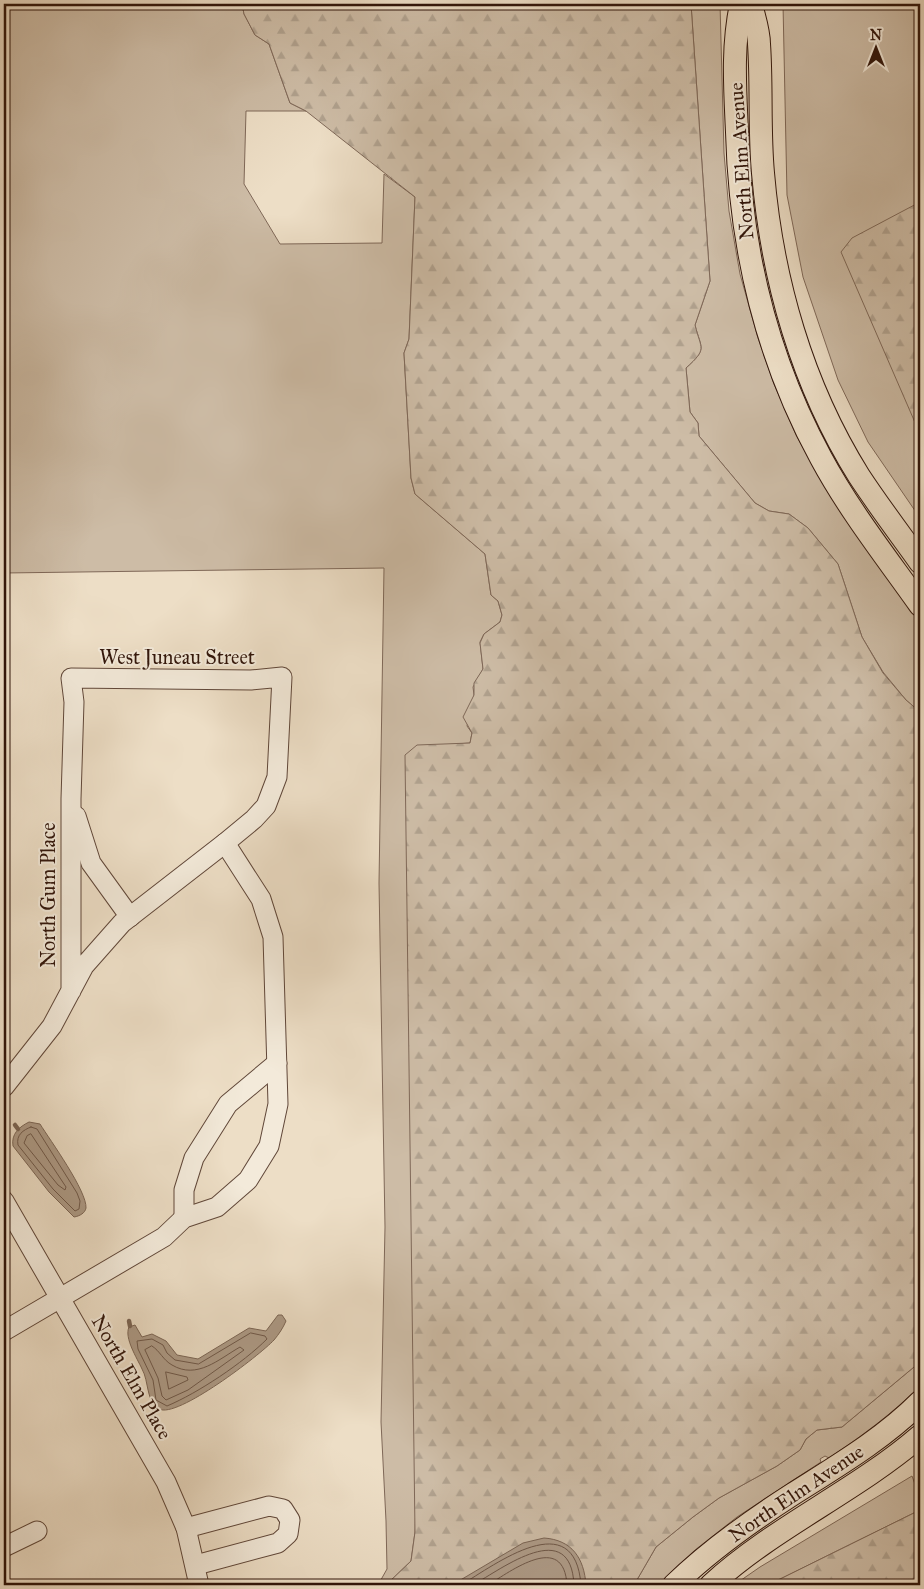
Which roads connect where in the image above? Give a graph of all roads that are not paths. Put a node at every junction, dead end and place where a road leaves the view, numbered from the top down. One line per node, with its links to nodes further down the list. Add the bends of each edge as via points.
1 (741, 4): 4 (main road, North Elm Avenue, via 735,36 740,198 752,269 768,332 797,408 821,458)
2 (751, 4): 3 (main road, North Elm Avenue, via 759,42 763,172 768,216 786,306 816,394 836,433 859,475)
3 (920, 562)
4 (920, 605)
5 (72, 678): 6 (street, North Gum Place); 7 (street, West Juneau Street, via 251,680 282,677 279,763 274,790 254,819)
6 (71, 799): 8 (street, North Gum Place, via 91,862); 9 (street, North Gum Place)
7 (225, 843): 8 (street); 10 (street, via 261,899 273,937)
8 (130, 917): 9 (street, via 84,966)
9 (71, 991): 11 (street, via 52,1026)
10 (277, 1063): 13 (street, via 228,1104 194,1158 184,1190); 13 (street, via 278,1104 269,1146 248,1180 217,1207)
11 (4, 1087)
12 (4, 1201): 14 (street, North Elm Place)
13 (184, 1218): 14 (street, via 164,1237)
14 (60, 1298): 15 (street); 18 (street, North Elm Place, via 156,1464)
15 (4, 1331)
16 (920, 1402): 23 (main road, North Elm Avenue, via 870,1444 717,1547)
17 (920, 1436): 24 (main road, North Elm Avenue, via 860,1481 757,1547)
18 (186, 1528): 21 (street, North Elm Place); 21 (street, via 269,1506 283,1509 290,1520 288,1534 278,1543)
19 (37, 1531): 20 (street)
20 (4, 1547)
21 (196, 1565): 22 (street, North Elm Place)
22 (199, 1585)
23 (674, 1585)
24 (711, 1585)

